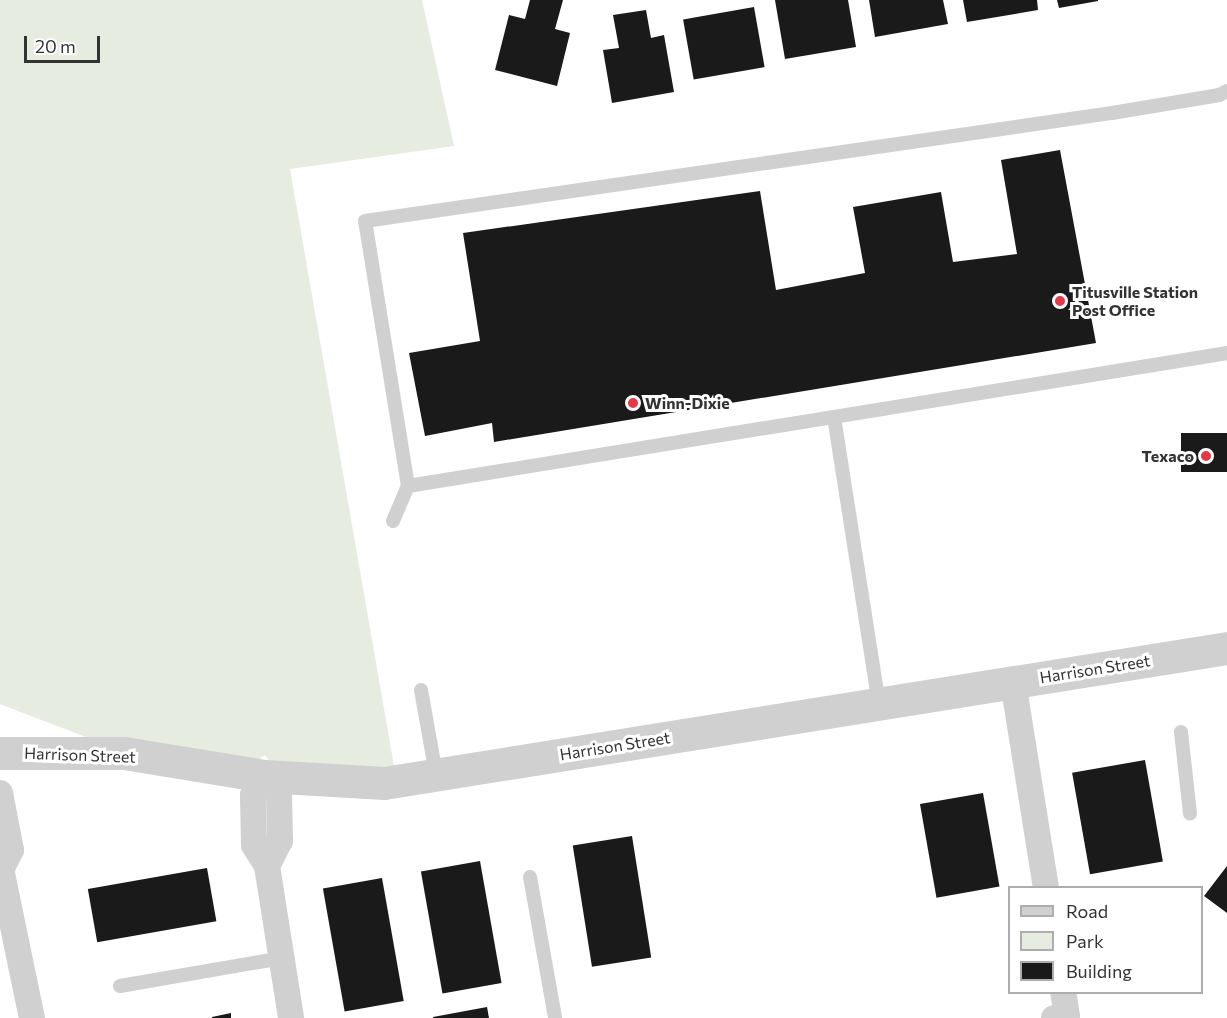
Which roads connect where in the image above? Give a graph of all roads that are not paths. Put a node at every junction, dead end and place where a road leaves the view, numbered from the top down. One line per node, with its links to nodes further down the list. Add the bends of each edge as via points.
1 (1227, 91): 4 (lane, via 1219,96 1100,114 365,221)
2 (1227, 353): 3 (lane)
3 (834, 417): 4 (lane); 9 (lane)
4 (408, 486): 5 (lane)
5 (393, 520)
6 (1227, 648): 7 (street, Harrison Street)
7 (1013, 682): 9 (street, Harrison Street); 18 (street)
8 (421, 690): 12 (lane)
9 (879, 704): 12 (street, Harrison Street)
10 (1181, 732): 15 (lane)
11 (0, 753): 13 (street, Harrison Street, via 124,753)
12 (436, 774): 13 (street, Harrison Street, via 384,783)
13 (264, 776): 19 (street, via 253,795 254,845 267,866)
14 (0, 794): 16 (street, via 11,850)
15 (1191, 814)
16 (2, 874): 22 (street)
17 (530, 877): 24 (lane)
18 (1046, 886)
19 (282, 958): 20 (lane); 23 (street)
20 (120, 986)
21 (1063, 994): 25 (street, via 1067,1016)
22 (32, 1018)
23 (291, 1018)
24 (555, 1018)
25 (1054, 1018)

